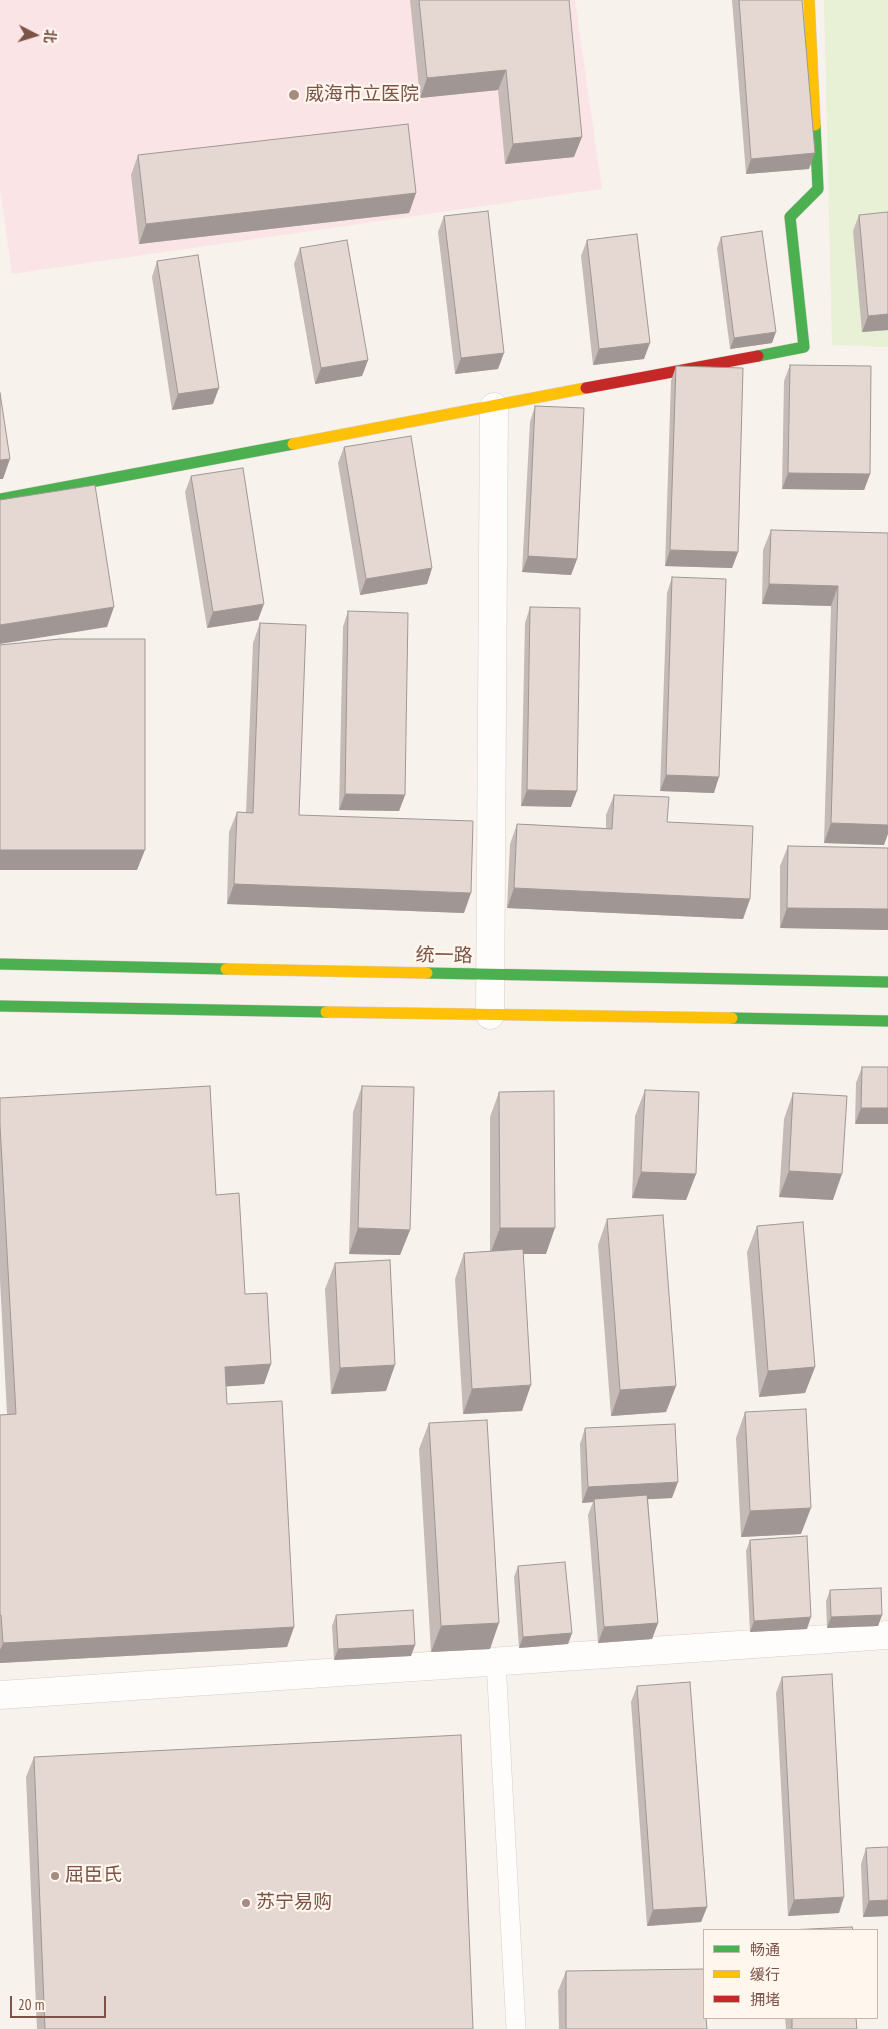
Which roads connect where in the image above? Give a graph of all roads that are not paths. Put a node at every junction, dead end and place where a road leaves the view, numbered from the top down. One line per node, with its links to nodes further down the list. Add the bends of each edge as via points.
1 (809, 0): 2 (main road, via 818,189 790,216 804,347)
2 (494, 407): 3 (main road); 5 (street)
3 (0, 499)
4 (0, 964): 5 (main road, 统一路)
5 (491, 975): 6 (main road, 统一路); 8 (street)
6 (888, 982)
7 (0, 1006): 8 (main road)
8 (490, 1015): 9 (main road)
9 (888, 1021)
10 (888, 1636): 11 (street)
11 (496, 1661): 12 (street); 13 (lane)
12 (0, 1695)
13 (516, 2029)

